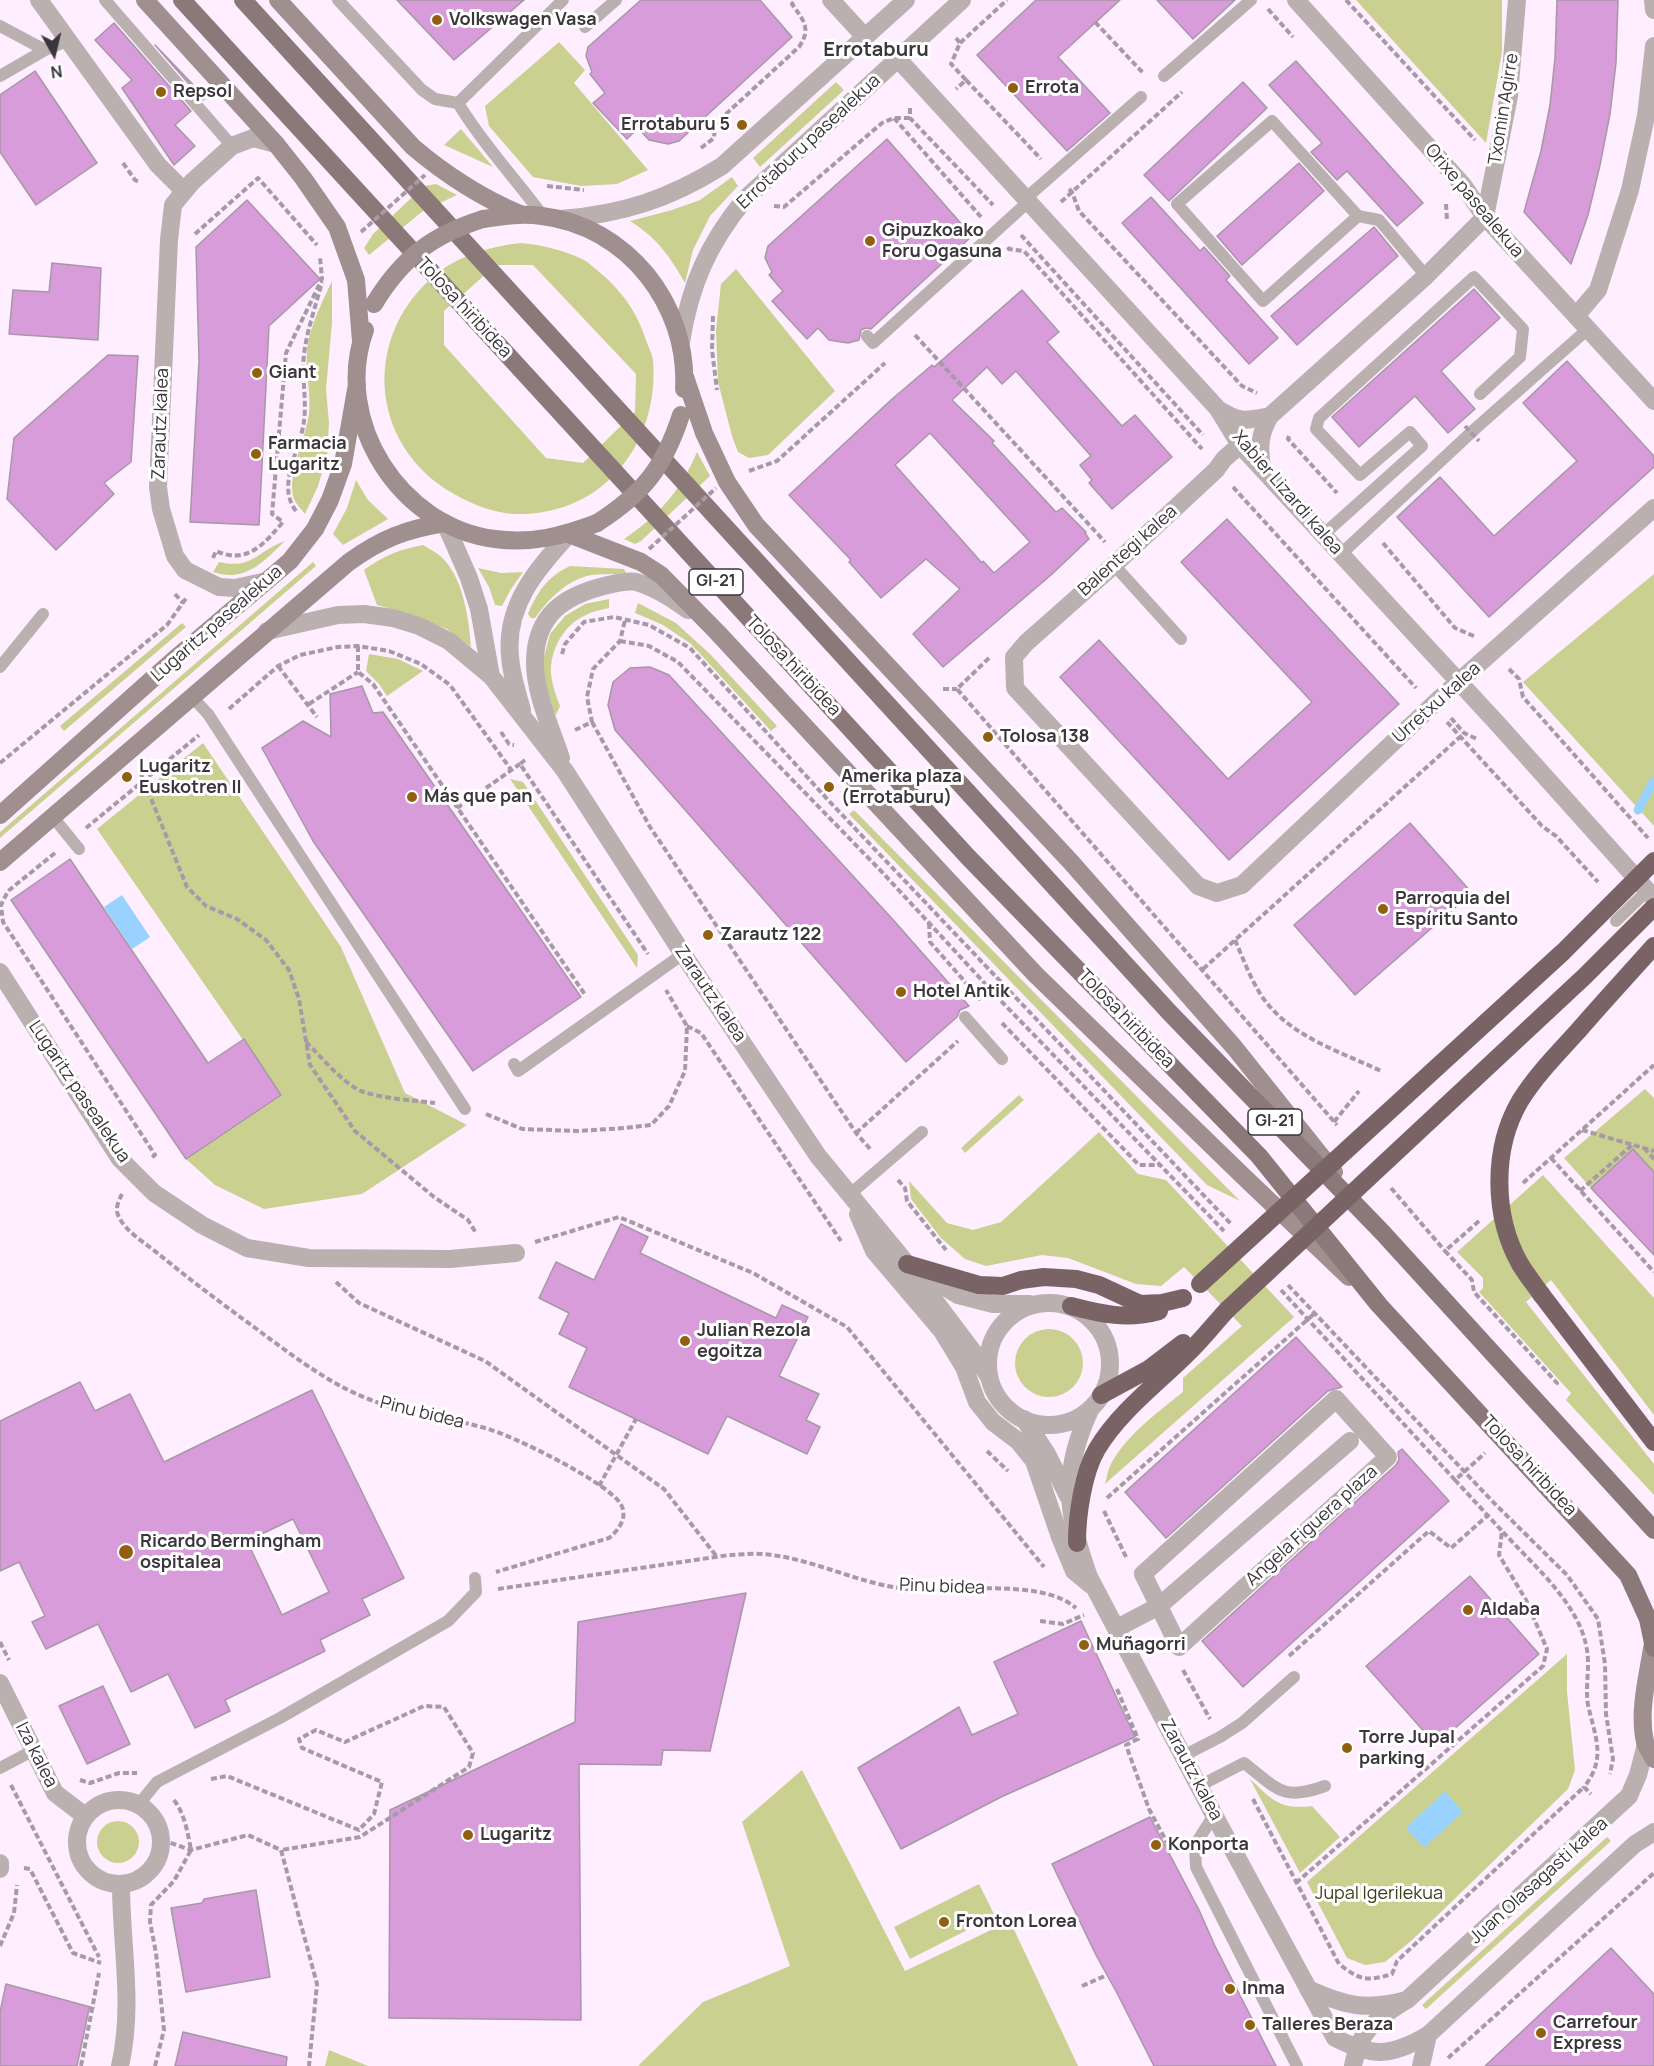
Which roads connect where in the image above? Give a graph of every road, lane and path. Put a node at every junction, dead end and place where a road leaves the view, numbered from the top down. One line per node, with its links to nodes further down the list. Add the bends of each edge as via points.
1 (105, 0): 42 (lane)
2 (145, 0): 41 (main road)
3 (182, 0): 191 (main road, Tolosa hiribidea / GI-21, via 968,857 1259,1156)
4 (243, 0): 178 (main road, Tolosa hiribidea / GI-21, via 1160,1003)
5 (278, 0): 55 (main road, via 413,147 464,186)
6 (338, 0): 38 (lane, via 422,90 435,99)
7 (563, 0): 38 (lane)
8 (616, 0): 25 (lane)
9 (796, 0): 43 (path, via 792,4 805,23 806,38 715,124 714,138)
10 (831, 0): 26 (street)
11 (906, 0): 26 (street)
12 (962, 0): 22 (street, Errotaburu pasealekua)
13 (1007, 0): 29 (path)
14 (1251, 0): 34 (lane)
15 (1296, 0): 58 (street, Orixe pasealekua, via 1463,185)
16 (1346, 0): 45 (path)
17 (1517, 0): 45 (street, Txomin Agirre, via 1509,96)
18 (1653, 0): 21 (street)
19 (42, 3): 28 (street)
20 (1265, 7): 27 (path)
21 (1654, 9)
22 (940, 21): 29 (path); 32 (street, Errotaburu pasealekua)
23 (1095, 22): 36 (path)
24 (0, 26): 31 (lane)
25 (585, 27)
26 (865, 37): 59 (street, via 733,157 697,182 645,205)
27 (1294, 38)
28 (67, 41): 31 (lane); 50 (street, via 158,165)
29 (960, 43): 35 (path, via 951,64)
30 (1654, 46): 67 (street, via 1646,116 1630,190 1598,290)
31 (45, 50): 33 (lane)
32 (898, 59): 39 (street, Xabier Lizardi kalea); 71 (street, Errotaburu pasealekua, via 728,219 692,289)
33 (0, 76)
34 (1164, 76)
35 (966, 80): 39 (path); 46 (path)
36 (1151, 83)
37 (1141, 97): 46 (lane)
38 (458, 103): 48 (lane)
39 (939, 105): 40 (path, via 927,117); 53 (street, Xabier Lizardi kalea)
40 (894, 118): 54 (path, via 882,123 784,207 775,206); 62 (path)
41 (276, 144): 42 (street, Zarautz kalea, via 253,138); 64 (main road, via 337,227)
42 (232, 146): 50 (street, Zarautz kalea)
43 (699, 150)
44 (122, 161): 49 (path)
45 (1496, 163): 58 (street, Txomin Agirre)
46 (1054, 173): 53 (lane); 74 (path, via 1072,192 1079,212 1242,386 1258,393)
47 (425, 175): 61 (path, bridge)
48 (518, 182): 51 (path); 56 (lane)
49 (142, 185)
50 (183, 190): 63 (street, Zarautz kalea, via 173,205)
51 (591, 190)
52 (1438, 195): 60 (path, via 1446,204 1447,222)
53 (1027, 201): 62 (lane); 78 (street, Xabier Lizardi kalea)
54 (767, 213)
55 (521, 214): 56 (main road); 70 (main road, bridge, via 460,226 419,249 374,304)
56 (543, 216): 59 (main road)
57 (1358, 216): 57 (lane, via 1272,121 1177,204 1263,301); 65 (lane, via 1379,220)
58 (1485, 217): 65 (street); 67 (street, Orixe pasealekua)
59 (561, 219): 71 (main road, via 608,240 647,273 662,294)
60 (1442, 229)
61 (361, 232)
62 (995, 233): 69 (lane, via 873,343); 86 (path, via 1010,249 1024,251 1206,453)
63 (169, 240): 98 (street, Zarautz kalea, via 158,487 175,556 185,570); 98 (path, via 189,239 258,178 320,249 322,279 286,353 272,514 283,522 265,543 242,556 216,551)
64 (345, 251): 70 (main road, via 356,280); 89 (path, via 323,261 323,277 304,354 303,428 288,486 291,504)
65 (1426, 276): 79 (street)
66 (713, 307): 76 (path, via 712,350)
67 (1582, 322): 77 (street, Orixe pasealekua); 91 (lane)
68 (915, 335): 94 (path)
69 (867, 336)
70 (361, 341): 73 (main road)
71 (681, 342): 72 (main road)
72 (685, 377): 92 (main road, bridge, via 681,415 672,442 642,489 597,523); 178 (main road, Tolosa hiribidea, via 704,433 727,482 756,525 1070,861 1234,1047)
73 (357, 384): 90 (main road, via 366,432 384,469 405,494); 99 (main road, Lugaritz pasealekua, via 343,464 330,500 315,529 290,561)
74 (1265, 391)
75 (1480, 394): 93 (lane, via 1520,357 1523,329 1474,277 1319,418 1316,429 1360,475 1410,432 1422,446)
76 (718, 395)
77 (1654, 401)
78 (1218, 409): 79 (street, via 1234,419); 83 (street, Xabier Lizardi kalea)
79 (1270, 417): 85 (street, via 1262,429 1259,445)
80 (1465, 426): 82 (path, bridge)
81 (1292, 428): 84 (path, via 1288,439)
82 (1479, 441)
83 (1240, 445): 85 (street, Xabier Lizardi kalea); 86 (street, Balentegi kalea)
84 (1301, 455)
85 (1262, 468): 93 (street, Xabier Lizardi kalea)
86 (1216, 470): 97 (street, Balentegi kalea); 117 (path)
87 (716, 488): 95 (path, bridge)
88 (1654, 507): 107 (street, Urretxu kalea)
89 (302, 518)
90 (445, 523): 92 (main road, via 493,539 544,540); 102 (main road, via 412,529 371,546); 113 (street, via 479,609)
91 (1369, 528): 96 (lane); 107 (path, via 1455,628 1479,638)
92 (568, 534): 103 (main road, Tolosa hiribidea, via 641,562 661,576); 119 (street, via 538,567 512,618 510,656)
93 (1323, 535): 96 (street, Xabier Lizardi kalea)
94 (1107, 544)
95 (649, 549)
96 (1341, 555): 114 (street, Xabier Lizardi kalea)
97 (1114, 565): 104 (lane); 108 (street, Balentegi kalea)
98 (200, 579): 99 (street, Zarautz kalea, via 219,587 235,588); 127 (path, via 166,625)
99 (267, 581): 136 (main road, Lugaritz pasealekua)
100 (43, 614): 111 (lane)
101 (625, 620): 105 (path); 109 (path, via 614,617 584,622 565,644); 177 (path, via 650,625 690,648 828,800)
102 (267, 631): 113 (street, Zarautz kalea, via 338,615 393,618 450,641); 115 (main road)
103 (717, 632): 130 (street, via 669,596 634,582 582,591 563,601 540,633 535,659 537,684); 191 (main road, Tolosa hiribidea, via 1035,974)
104 (1181, 639)
105 (620, 641): 120 (path, via 593,669 587,698); 144 (path, via 649,646 678,662)
106 (358, 646): 110 (path, via 300,655); 112 (path); 129 (path, via 389,651 421,664 450,685)
107 (1492, 653): 114 (street, Urretxu kalea); 139 (path, via 1519,679 1523,697)
108 (1014, 657): 117 (street, Urretxu kalea, via 1015,688 1198,886 1217,893 1242,885); 148 (path, via 990,657 957,689)
109 (560, 662)
110 (279, 666): 116 (path); 121 (path)
111 (0, 667)
112 (358, 672): 116 (path); 135 (path, via 373,684)
113 (491, 676): 119 (street, Zarautz kalea)
114 (1459, 683): 117 (street, Urretxu kalea); 142 (street, Xabier Lizardi kalea)
115 (192, 697): 121 (lane); 137 (main road)
116 (309, 704): 118 (path)
117 (1432, 706): 124 (path)
118 (318, 717)
119 (524, 718): 130 (street, Zarautz kalea)
120 (592, 722): 123 (path); 165 (path, via 650,827)
121 (214, 723): 132 (path); 160 (lane)
122 (497, 726): 125 (path, via 509,744)
123 (570, 732)
124 (1460, 737): 143 (path, via 1542,826 1556,836); 145 (path)
125 (518, 745)
126 (527, 758): 128 (path)
127 (0, 763)
128 (520, 764): 129 (path); 150 (path)
129 (512, 771): 133 (path)
130 (566, 771): 147 (street, Zarautz kalea)
131 (141, 774): 132 (path)
132 (144, 780): 138 (path); 155 (path, via 187,887 206,906 237,919 266,940 289,970 299,999)
133 (486, 788)
134 (464, 802): 135 (path)
135 (457, 808): 151 (path)
136 (0, 815)
137 (53, 817): 138 (lane); 141 (main road)
138 (75, 844): 173 (path, Pinu bidea, via 8,891 1,904 3,922 155,1155)
139 (1654, 846)
140 (1654, 861): 189 (highway, bridge, via 1563,952)
141 (0, 862)
142 (1652, 898): 143 (lane); 193 (highway, bridge, via 1576,984)
143 (1620, 916)
144 (929, 923): 152 (path, via 930,942); 172 (path)
145 (1235, 940): 148 (path); 158 (path, via 1261,996 1282,1019 1305,1036)
146 (1654, 946): 202 (highway, bridge, via 1542,1070 1520,1102 1507,1132 1500,1177 1505,1223 1520,1263)
147 (683, 954): 150 (lane); 176 (street, Zarautz kalea, via 818,1156)
148 (1203, 969): 161 (path)
149 (0, 972): 173 (street, Lugaritz pasealekua, via 120,1159)
150 (657, 973): 157 (lane, via 518,1071); 160 (path, via 687,1026 686,1060 669,1106 651,1125 577,1131 522,1128)
151 (590, 1002)
152 (992, 1012): 154 (path); 172 (path, via 1139,1165)
153 (965, 1017): 154 (lane)
154 (974, 1027): 156 (lane); 165 (path)
155 (305, 1041): 160 (path, via 360,1090); 183 (path, via 310,1065 355,1131 468,1220)
156 (1002, 1059)
157 (514, 1064)
158 (1381, 1071)
159 (1359, 1091): 161 (path)
160 (465, 1109)
161 (1334, 1122): 163 (path)
162 (1581, 1130): 166 (path)
163 (1342, 1131)
164 (922, 1132): 171 (lane)
165 (856, 1133): 171 (path)
166 (1633, 1145): 167 (path); 175 (path)
167 (1644, 1148): 168 (path); 170 (path)
168 (1654, 1151)
169 (1551, 1158): 175 (path)
170 (1654, 1159)
171 (884, 1164): 176 (lane)
172 (1160, 1165): 179 (path)
173 (134, 1172): 184 (street, Lugaritz pasealekua, via 154,1193 202,1225 247,1248); 205 (path, Pinu bidea, via 118,1202 117,1214 126,1227 196,1285 307,1366 366,1398 486,1428 530,1446)
174 (1386, 1183): 181 (path)
175 (1580, 1191): 186 (path)
176 (849, 1195): 185 (street, Zarautz kalea); 215 (street, via 874,1251 942,1331 964,1367 977,1402 1034,1461 1074,1571)
177 (1234, 1227)
178 (1382, 1232): 208 (main road, Tolosa hiribidea)
179 (1226, 1233)
180 (532, 1243): 213 (path, via 619,1217 753,1273 847,1327)
181 (1445, 1251)
182 (516, 1253): 183 (street, Lugaritz pasealekua)
183 (489, 1255): 184 (street, Lugaritz pasealekua, via 450,1259)
184 (309, 1258): 211 (path, via 359,1303 486,1361 664,1489)
185 (907, 1263): 189 (highway, via 979,1285 1003,1286 1044,1277 1076,1279 1140,1304); 190 (street, Zarautz kalea, via 958,1295 993,1304); 196 (street, Zarautz kalea)
186 (1654, 1272)
187 (1282, 1279): 194 (path)
188 (1276, 1285): 195 (path)
189 (1183, 1298): 192 (highway, via 1142,1316 1106,1315)
190 (1036, 1304): 192 (street); 196 (street, via 1003,1323 988,1358)
191 (1378, 1305): 200 (main road, Tolosa hiribidea)
192 (1071, 1306): 197 (street, via 1087,1315 1107,1344 1111,1362 1108,1379)
193 (1227, 1310): 197 (highway, via 1149,1370); 210 (highway, via 1113,1425 1096,1451 1082,1492)
194 (1315, 1313): 195 (path); 203 (path)
195 (1309, 1319): 204 (path); 212 (path, via 1101,1504)
196 (989, 1377): 199 (street, via 996,1394)
197 (1095, 1403): 199 (street, via 1075,1419 1058,1424); 206 (street, Zarautz kalea, via 1080,1431 1071,1461)
198 (636, 1419): 205 (path, bridge)
199 (1024, 1419): 206 (street, Zarautz kalea)
200 (1501, 1437): 203 (path); 224 (main road, Tolosa hiribidea, via 1628,1575 1648,1619)
201 (1350, 1441): 218 (street)
202 (1654, 1442)
203 (1465, 1471): 204 (path); 248 (path, via 1567,1575 1598,1619 1613,1759 1604,1787)
204 (1455, 1480): 207 (path)
205 (599, 1486): 214 (path, Pinu bidea, via 620,1503 623,1511 622,1523 609,1538)
206 (1069, 1498): 210 (street, Zarautz kalea)
207 (1487, 1516): 209 (path); 227 (path, via 1451,1548 1429,1531)
208 (1654, 1530)
209 (1502, 1531): 243 (path, via 1564,1599 1579,1622 1587,1650 1588,1701 1598,1744 1594,1774); 260 (path, via 1499,1555 1526,1600 1546,1649 1543,1665)
210 (1077, 1543): 215 (street, Zarautz kalea)
211 (717, 1557): 216 (path, Pinu bidea); 219 (path, Pinu bidea, via 760,1554 906,1589 1016,1590 1052,1595)
212 (1131, 1568)
213 (1050, 1574)
214 (475, 1578): 216 (lane)
215 (1095, 1587): 222 (street, Zarautz kalea)
216 (476, 1592): 240 (lane, via 448,1621 280,1718)
217 (1075, 1601): 219 (path)
218 (1159, 1606): 218 (street, Angela Figuera plaza, via 1179,1647 1388,1457 1336,1399 1143,1574); 222 (street)
219 (1084, 1615): 220 (path, via 1063,1624); 221 (path)
220 (1040, 1621)
221 (1089, 1624)
222 (1117, 1628): 234 (street, Zarautz kalea)
223 (0, 1642): 225 (path)
224 (1654, 1644): 233 (main road, Tolosa hiribidea, via 1644,1695)
225 (10, 1662)
226 (1179, 1662): 231 (path)
227 (1282, 1663)
228 (1294, 1677): 231 (lane)
229 (0, 1683): 232 (street, Iza kalea)
230 (1116, 1685): 237 (path, via 1138,1739 1126,1745)
231 (1220, 1737): 234 (lane)
232 (34, 1750): 235 (lane); 250 (street, Iza kalea, via 55,1793)
233 (1650, 1752): 248 (street, Juan Olasagasti kalea, via 1629,1796)
234 (1183, 1756): 241 (street, Zarautz kalea)
235 (1, 1767): 263 (path)
236 (1236, 1767): 241 (lane); 242 (lane, via 1244,1763 1277,1789 1292,1794); 260 (path)
237 (1136, 1771)
238 (75, 1779): 240 (path, via 90,1783 118,1773 137,1773)
239 (208, 1780): 254 (path, via 227,1776 359,1830 374,1814 382,1782 302,1748 299,1740 316,1730 345,1742 424,1706 444,1707 473,1753 469,1767 360,1837)
240 (157, 1782): 246 (path); 247 (lane)
241 (1199, 1786): 249 (street, Zarautz kalea)
242 (1325, 1786)
243 (1584, 1787): 244 (path); 260 (path, via 1397,1961 1392,1974 1375,1980 1355,1977 1339,1965)
244 (1591, 1794)
245 (179, 1796): 246 (path)
246 (176, 1802): 253 (path)
247 (139, 1804): 250 (street, via 119,1799 106,1801); 252 (street, via 151,1813)
248 (1619, 1806): 267 (street, Juan Olasagasti kalea)
249 (1214, 1815): 266 (street, Zarautz kalea); 276 (lane, via 1195,1845 1196,1867)
250 (85, 1816): 261 (street, via 77,1836 82,1864 100,1880)
251 (1654, 1832): 268 (street, Juan Olasagasti kalea, via 1635,1844)
252 (162, 1840): 253 (path); 261 (street, via 160,1855 144,1877)
253 (191, 1850): 254 (path, via 248,1835); 274 (path, via 174,1881 151,1905 164,2030)
254 (280, 1850): 275 (path, via 317,1984)
255 (0, 1863): 257 (street)
256 (20, 1868): 263 (path, via 30,1869 73,1953)
257 (0, 1869)
258 (1654, 1874): 271 (path)
259 (18, 1879): 262 (path, via 14,1913)
260 (1296, 1883)
261 (121, 1884): 273 (street, via 128,1986 126,2040)
262 (0, 1946)
263 (102, 1963): 272 (path)
264 (1107, 1975): 265 (path)
265 (1082, 1986)
266 (1308, 1989): 267 (street, via 1337,2002 1366,2007); 269 (street, Zarautz kalea)
267 (1407, 2000): 270 (street, Juan Olasagasti kalea, via 1377,2019 1361,2038)
268 (1428, 2035): 270 (street, Juan Olasagasti kalea, via 1406,2048); 277 (street)
269 (1335, 2038): 270 (street, Juan Olasagasti kalea)
270 (1353, 2060)
271 (1443, 2062)
272 (81, 2066)
273 (120, 2066)
274 (155, 2066)
275 (309, 2066)
276 (1297, 2066)
277 (1420, 2066)

